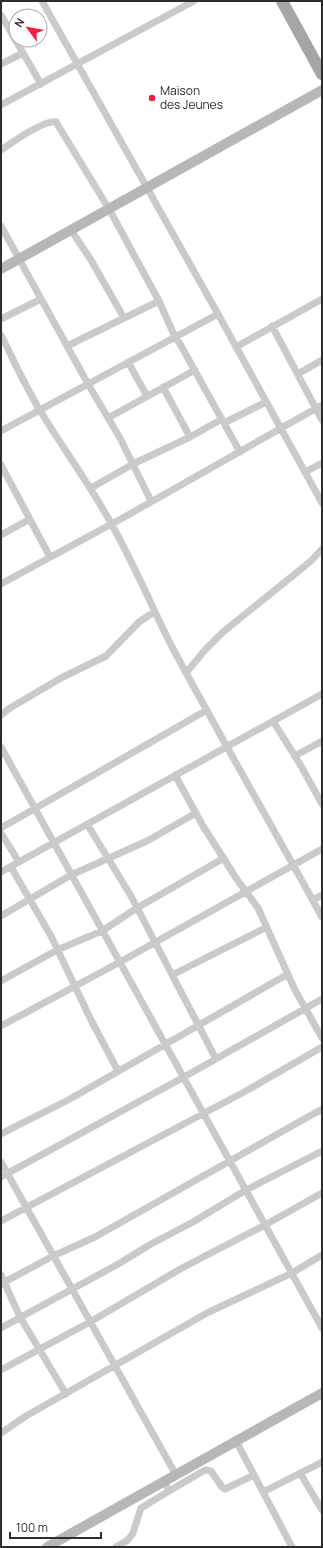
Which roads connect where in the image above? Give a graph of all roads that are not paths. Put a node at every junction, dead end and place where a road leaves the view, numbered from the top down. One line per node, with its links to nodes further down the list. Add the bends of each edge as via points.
1 (42, 1): 7 (street)
2 (194, 1): 7 (street)
3 (282, 1): 8 (main road)
4 (1, 15): 5 (street)
5 (23, 53): 6 (street); 9 (street)
6 (1, 64)
7 (77, 64): 9 (street); 13 (street)
8 (322, 74)
9 (41, 84): 11 (street)
10 (322, 90): 13 (street)
11 (1, 106)
12 (1, 150): 14 (street, via 42,125 54,122)
13 (148, 188): 14 (street); 22 (street)
14 (109, 209): 16 (street); 21 (street)
15 (1, 226): 17 (street)
16 (71, 230): 17 (street); 23 (street)
17 (19, 259): 18 (street); 19 (street)
18 (1, 269)
19 (41, 299): 24 (street); 28 (street)
20 (322, 299): 25 (street)
21 (159, 301): 23 (street); 27 (street)
22 (218, 314): 27 (street); 29 (street)
23 (124, 318): 28 (street)
24 (1, 320)
25 (272, 326): 29 (street); 33 (street)
26 (1, 335): 40 (street)
27 (174, 337): 31 (street); 32 (street)
28 (67, 346): 34 (street)
29 (236, 347): 37 (street)
30 (322, 360): 33 (street)
31 (128, 362): 34 (street); 36 (street)
32 (195, 370): 35 (street); 43 (street)
33 (298, 374): 39 (street)
34 (88, 384): 40 (street); 41 (street)
35 (163, 387): 36 (street); 46 (street)
36 (147, 396): 41 (street)
37 (266, 402): 43 (street); 44 (street)
38 (322, 405): 39 (street)
39 (315, 409): 42 (street); 44 (street)
40 (40, 410): 45 (street); 53 (street)
41 (108, 418): 49 (street)
42 (322, 420)
43 (223, 421): 46 (street); 47 (street)
44 (281, 429): 47 (street); 51 (street)
45 (1, 431)
46 (190, 437): 49 (street)
47 (240, 452): 54 (street)
48 (322, 463): 51 (street)
49 (133, 464): 53 (street); 54 (street)
50 (1, 465): 52 (street)
51 (305, 472): 55 (street)
52 (3, 474): 56 (street)
53 (91, 488): 57 (street)
54 (151, 501): 57 (street)
55 (322, 504)
56 (30, 519): 58 (street); 60 (street)
57 (111, 523): 60 (street); 62 (street)
58 (1, 535)
59 (322, 549): 63 (street, via 311,561 223,632)
60 (50, 557): 61 (street)
61 (1, 584)
62 (154, 612): 63 (street); 66 (street, via 138,622 106,656 61,678)
63 (186, 673): 65 (street)
64 (322, 694): 67 (street)
65 (207, 710): 69 (street); 74 (street)
66 (1, 715)
67 (273, 721): 69 (street); 71 (street)
68 (322, 741): 71 (street)
69 (227, 746): 72 (street); 84 (street)
70 (1, 747): 74 (street)
71 (295, 756): 73 (street)
72 (175, 775): 75 (street); 76 (street)
73 (322, 804)
74 (35, 808): 77 (street); 79 (street)
75 (196, 813): 81 (street, via 148,841); 82 (street)
76 (87, 824): 79 (street); 81 (street)
77 (1, 828)
78 (1, 833): 83 (street)
79 (54, 843): 83 (street); 87 (street)
80 (322, 849): 84 (street)
81 (108, 858): 87 (street); 92 (street)
82 (224, 858): 88 (street); 92 (street)
83 (19, 862): 85 (street)
84 (293, 865): 88 (street); 91 (street)
85 (11, 867): 86 (street); 90 (street)
86 (1, 872)
87 (71, 875): 90 (street); 96 (street)
88 (246, 891): 95 (street); 97 (street)
89 (322, 895): 91 (street)
90 (29, 900): 93 (street); 98 (street)
91 (313, 900): 94 (street)
92 (137, 908): 96 (street); 97 (street)
93 (1, 916)
94 (322, 917)
95 (267, 927): 100 (street); 101 (street)
96 (102, 930): 98 (street); 99 (street)
97 (155, 942): 99 (street); 101 (street)
98 (57, 950): 102 (street); 103 (street)
99 (120, 962): 103 (street); 109 (street)
100 (288, 974): 105 (street); 107 (street)
101 (172, 975): 107 (street)
102 (1, 981)
103 (74, 986): 106 (street); 112 (street)
104 (322, 999): 105 (street)
105 (305, 1008): 108 (street); 111 (street)
106 (1, 1026)
107 (198, 1026): 109 (street); 111 (street)
108 (322, 1038)
109 (165, 1044): 112 (street); 113 (street)
110 (322, 1047): 115 (street)
111 (216, 1059): 113 (street)
112 (118, 1071): 116 (street)
113 (184, 1078): 115 (street); 120 (street)
114 (322, 1109): 118 (street)
115 (203, 1113): 118 (street); 123 (street)
116 (1, 1134)
117 (322, 1151): 121 (street)
118 (230, 1161): 121 (street); 127 (street, via 95,1236)
119 (1, 1162): 120 (street)
120 (4, 1175): 123 (street)
121 (246, 1190): 125 (street); 131 (street)
122 (322, 1193): 125 (street)
123 (26, 1208): 124 (street); 127 (street)
124 (1, 1221)
125 (265, 1225): 128 (street); 133 (street, via 182,1268)
126 (322, 1255): 128 (street)
127 (53, 1256): 130 (street); 131 (street)
128 (292, 1273): 135 (street); 137 (street, via 207,1313)
129 (1, 1275): 130 (street)
130 (3, 1283): 132 (street)
131 (72, 1290): 132 (street); 133 (street)
132 (20, 1317): 134 (street); 136 (street)
133 (90, 1322): 136 (street); 137 (street)
134 (1, 1328)
135 (322, 1328)
136 (40, 1349): 138 (street); 140 (street)
137 (114, 1367): 140 (street); 145 (street)
138 (1, 1370)
139 (322, 1393): 142 (street)
140 (66, 1394): 141 (street)
141 (1, 1433)
142 (236, 1441): 145 (street); 146 (street)
143 (322, 1462): 144 (street)
144 (300, 1473): 149 (street); 150 (street)
145 (176, 1475): 147 (street)
146 (254, 1475): 148 (street, via 225,1489 211,1471 205,1470); 149 (street)
147 (164, 1481): 148 (street); 151 (street)
148 (169, 1491): 152 (street, via 141,1508 133,1533 128,1540)
149 (263, 1492): 153 (street)
150 (322, 1510)
151 (47, 1547)
152 (116, 1547)
153 (292, 1547)

